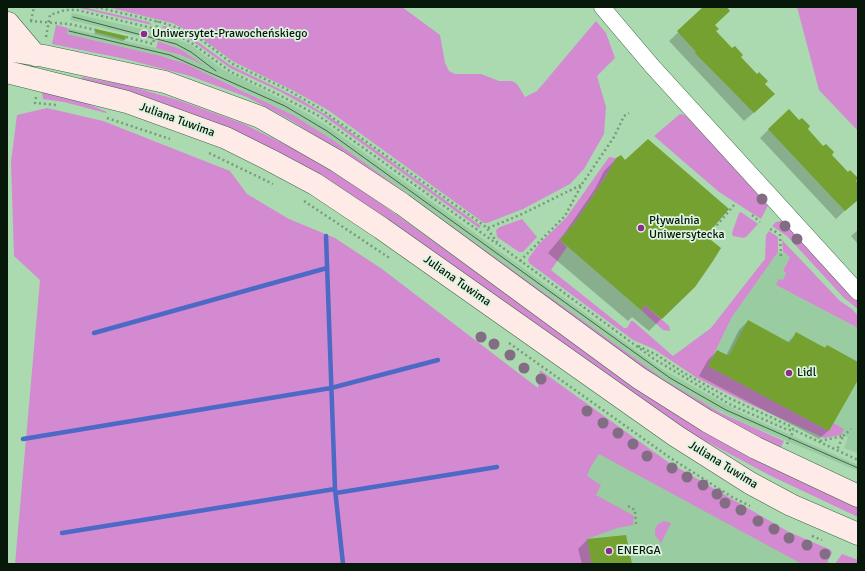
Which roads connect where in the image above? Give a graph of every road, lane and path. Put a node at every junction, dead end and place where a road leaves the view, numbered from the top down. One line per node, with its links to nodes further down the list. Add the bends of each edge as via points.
1 (34, 7): 5 (path)
2 (96, 7): 6 (path)
3 (602, 7): 33 (street, via 652,66)
4 (14, 20): 5 (path); 10 (main road)
5 (31, 21): 7 (path)
6 (158, 21): 9 (path, via 152,44); 27 (path, via 191,34 233,64 319,108)
7 (47, 22): 8 (path); 10 (path)
8 (96, 30)
9 (126, 37)
10 (41, 49): 11 (main road); 43 (main road, via 165,82 260,117 326,154 402,204 639,378 756,448)
11 (7, 50)
12 (7, 72): 13 (main road, Juliana Tuwima)
13 (32, 78): 14 (main road); 47 (main road, Juliana Tuwima, via 127,102 226,138 308,180 429,261 676,436 750,483 791,505)
14 (7, 90)
15 (35, 104): 16 (path)
16 (59, 106)
17 (629, 113): 21 (path, via 624,116 614,137)
18 (101, 116): 19 (path)
19 (175, 141)
20 (205, 151): 22 (path)
21 (582, 184): 27 (path); 31 (path, via 565,216)
22 (276, 186)
23 (303, 200): 32 (path)
24 (734, 205): 29 (path)
25 (752, 215): 26 (path)
26 (760, 222)
27 (488, 228): 31 (path, via 499,245)
28 (770, 229): 30 (path, via 779,233)
29 (707, 237)
30 (781, 258)
31 (520, 261): 35 (path)
32 (395, 263)
33 (858, 292)
34 (504, 339): 45 (path, via 669,457 732,497)
35 (632, 343): 37 (path, via 657,355 719,393); 37 (path, via 670,370 722,400 788,430)
36 (851, 429): 38 (path)
37 (794, 430): 39 (path); 40 (path, via 787,445)
38 (843, 436): 39 (path); 41 (path)
39 (820, 441): 41 (path)
40 (791, 446)
41 (838, 450): 42 (path)
42 (858, 460)
43 (858, 496)
44 (628, 506): 46 (path, via 635,510)
45 (753, 507)
46 (636, 524)
47 (858, 534)
48 (810, 535): 49 (path)
49 (824, 541)

